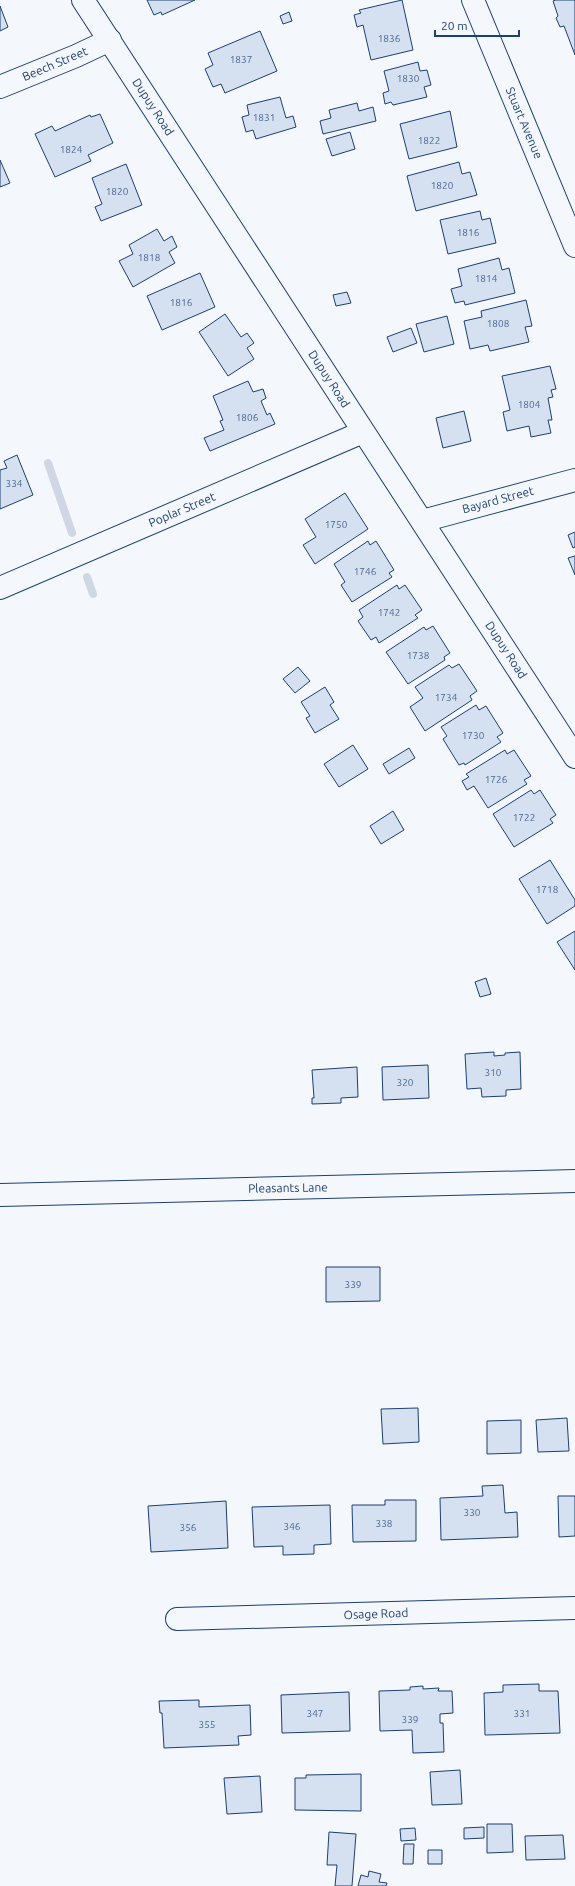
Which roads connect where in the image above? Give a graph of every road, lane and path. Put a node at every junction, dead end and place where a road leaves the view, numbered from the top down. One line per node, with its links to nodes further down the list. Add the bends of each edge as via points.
1 (83, 0): 3 (street, Dupuy Road)
2 (473, 0): 5 (street, Stuart Avenue)
3 (110, 40): 4 (street, Beech Street); 6 (street, Dupuy Road)
4 (0, 88)
5 (575, 246)
6 (363, 432): 8 (street, Dupuy Road); 9 (street, Poplar Street)
7 (575, 480): 8 (street, Bayard Street)
8 (422, 521): 10 (street, Dupuy Road)
9 (0, 588)
10 (575, 757)
11 (575, 1181): 12 (street, Pleasants Lane)
12 (0, 1195)
13 (575, 1608): 14 (street, Osage Road)
14 (177, 1620)

